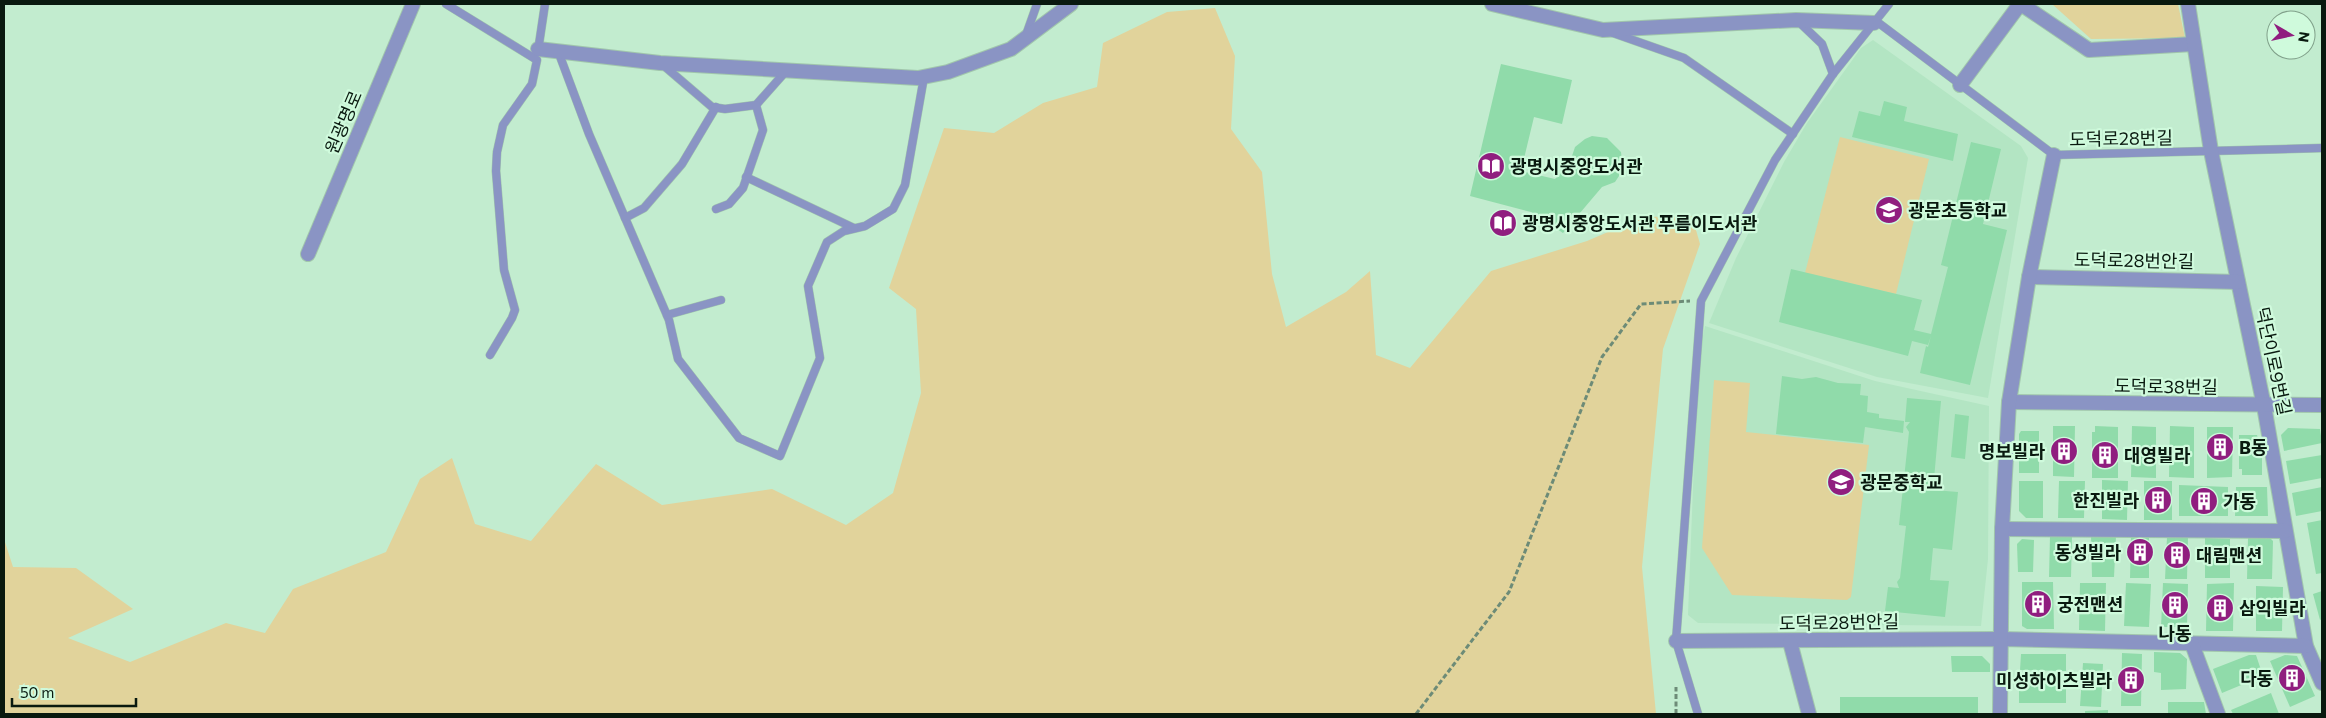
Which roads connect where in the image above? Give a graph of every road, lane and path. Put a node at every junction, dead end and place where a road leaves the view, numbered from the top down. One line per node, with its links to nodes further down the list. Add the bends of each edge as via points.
1 (414, 4): 32 (street, 원광명로)
2 (446, 4): 16 (lane)
3 (545, 4): 16 (lane)
4 (1038, 4): 13 (lane)
5 (1071, 4): 13 (street)
6 (1492, 4): 12 (street)
7 (1889, 4): 11 (lane)
8 (2021, 4): 14 (street, via 2089,50); 21 (street)
9 (2188, 4): 14 (street, 덕단이로9번길)
10 (1796, 20): 11 (street); 12 (street); 19 (lane, via 1822,44)
11 (1875, 22): 19 (lane); 21 (lane, 도덕로28번길)
12 (1603, 30): 24 (lane, via 1684,58)
13 (1024, 40): 20 (street, via 1012,49 948,72)
14 (2194, 44): 26 (street, 덕단이로9번길)
15 (558, 51): 16 (street); 17 (street); 30 (lane)
16 (538, 55): 38 (lane, via 532,84 504,125 497,152 504,270 515,310)
17 (660, 63): 18 (street); 23 (lane)
18 (787, 70): 20 (street); 22 (lane)
19 (1834, 74): 24 (lane)
20 (924, 77): 31 (lane, via 905,185 893,209 865,226)
21 (1960, 85): 27 (lane, 도덕로28번길)
22 (756, 105): 23 (lane); 28 (lane, via 763,130)
23 (716, 107): 30 (lane, via 682,164 644,208)
24 (1793, 134): 36 (lane, via 1775,160)
25 (2322, 148): 26 (lane, 도덕로28번길)
26 (2211, 151): 27 (lane, 도덕로28번길); 34 (street, 덕단이로9번길)
27 (2054, 154): 33 (street)
28 (746, 177): 29 (lane, via 743,188 729,204); 31 (lane)
29 (716, 209)
30 (625, 218): 37 (lane)
31 (854, 228): 37 (lane, via 827,242 808,286 820,358 780,456 739,438 678,359)
32 (308, 254)
33 (2029, 276): 34 (street, 도덕로28번안길); 39 (street)
34 (2238, 282): 41 (street, 덕단이로9번길)
35 (721, 300): 37 (lane)
36 (1701, 301): 45 (lane); 50 (path, via 1640,304 1602,357 1509,592)
37 (666, 315)
38 (490, 355)
39 (2009, 402): 41 (street, 도덕로38번길); 42 (street)
40 (2322, 405): 41 (street, 도덕로38번길)
41 (2264, 406): 43 (street, 덕단이로9번길)
42 (2002, 529): 43 (street); 44 (street)
43 (2285, 531): 48 (street, 덕단이로9번길)
44 (2001, 639): 46 (street, 도덕로28번안길); 47 (street, 도덕로28번안길); 53 (street)
45 (1676, 641): 46 (street, 도덕로28번안길); 51 (lane)
46 (1790, 642): 52 (street)
47 (2192, 644): 48 (street, 도덕로28번안길); 54 (street)
48 (2306, 646): 49 (street, 덕단이로9번길)
49 (2322, 683)
50 (1416, 714)
51 (1698, 714)
52 (1809, 714)
53 (2000, 714)
54 (2218, 714)

